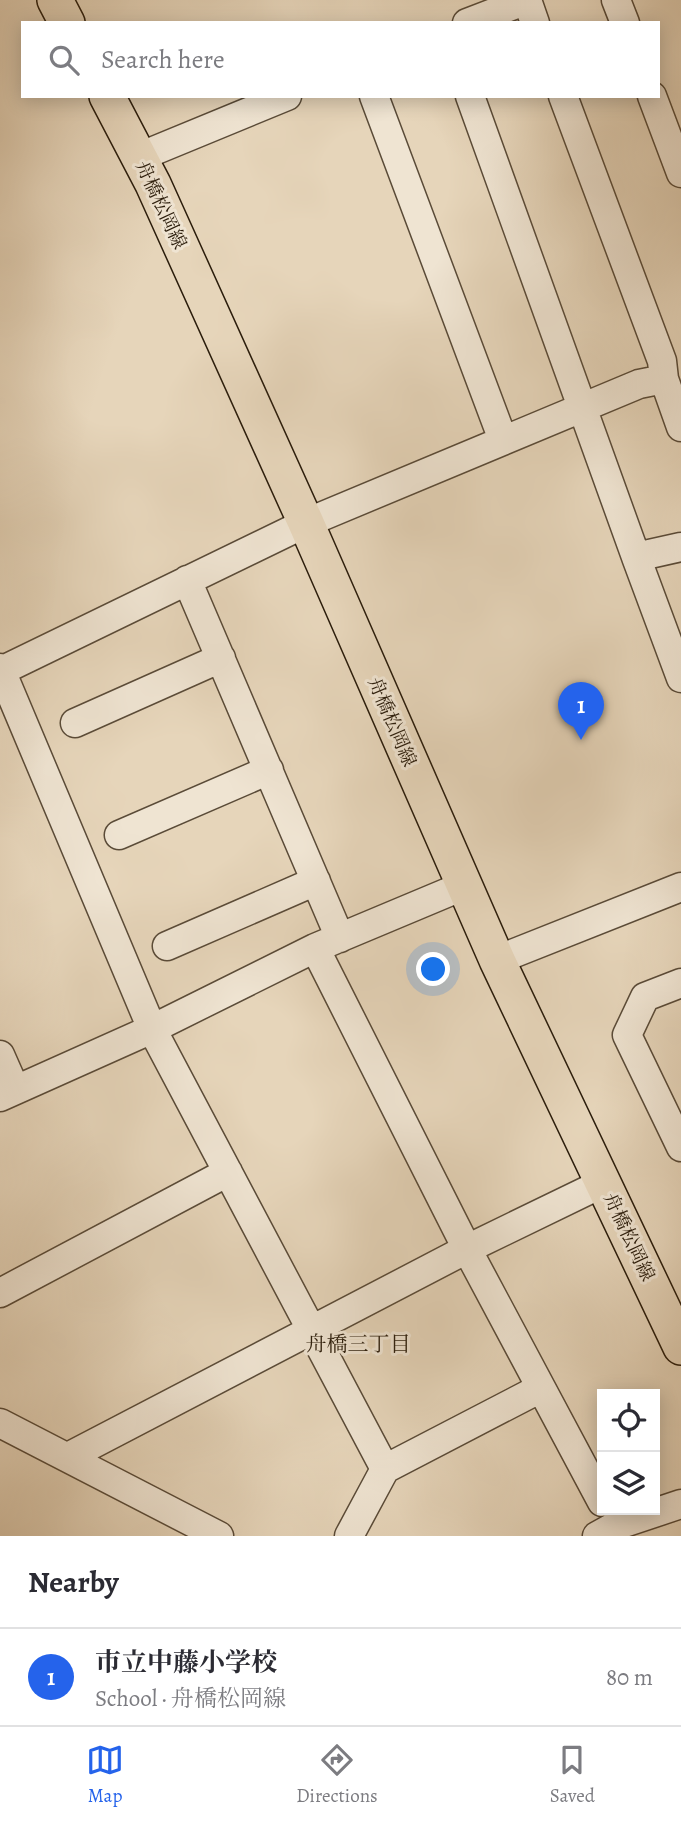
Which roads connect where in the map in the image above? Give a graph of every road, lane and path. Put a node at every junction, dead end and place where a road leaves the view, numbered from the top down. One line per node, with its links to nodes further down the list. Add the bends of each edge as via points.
1 (55, 0): 4 (main road)
2 (455, 0): 5 (street)
3 (616, 0): 8 (street)
4 (66, 21)
5 (464, 21)
6 (470, 21): 7 (street, via 527,0)
7 (534, 21)
8 (624, 21)
9 (108, 98): 15 (main road, 舟橋松岡線)
10 (282, 98): 15 (street)
11 (375, 98): 20 (street)
12 (471, 98): 18 (street)
13 (564, 98): 17 (street, via 662,361)
14 (653, 98): 16 (street)
15 (139, 157): 21 (main road, 舟橋松岡線)
16 (681, 173)
17 (664, 379): 18 (street, via 639,384); 19 (street)
18 (582, 408): 20 (street); 23 (street)
19 (681, 427)
20 (503, 440): 21 (street)
21 (306, 523): 24 (street); 32 (main road, 舟橋松岡線)
22 (681, 547): 23 (street)
23 (636, 557): 27 (street)
24 (187, 580): 25 (street); 26 (street)
25 (221, 658): 28 (street); 29 (street)
26 (1, 670): 38 (street)
27 (681, 678)
28 (75, 723)
29 (269, 770): 30 (street); 31 (street)
30 (119, 835)
31 (316, 881): 34 (street); 35 (street)
32 (463, 886): 34 (street); 36 (main road, 舟橋松岡線)
33 (681, 887): 36 (street)
34 (328, 943): 38 (street); 44 (street)
35 (167, 946)
36 (497, 960): 43 (main road, 舟橋松岡線)
37 (681, 984): 41 (street, via 645,997 627,1035)
38 (152, 1029): 40 (street); 42 (street)
39 (0, 1055): 40 (street)
40 (8, 1093)
41 (681, 1147)
42 (228, 1172): 45 (street); 46 (street)
43 (603, 1183): 44 (street); 47 (main road, 舟橋松岡線)
44 (467, 1249): 46 (street); 48 (street)
45 (0, 1293)
46 (313, 1330): 50 (street); 51 (street)
47 (679, 1339)
48 (541, 1388): 51 (street); 53 (street)
49 (0, 1423): 50 (street)
50 (68, 1457): 54 (street)
51 (385, 1469): 55 (street)
52 (681, 1504): 53 (street)
53 (605, 1518)
54 (219, 1536)
55 (349, 1536)

